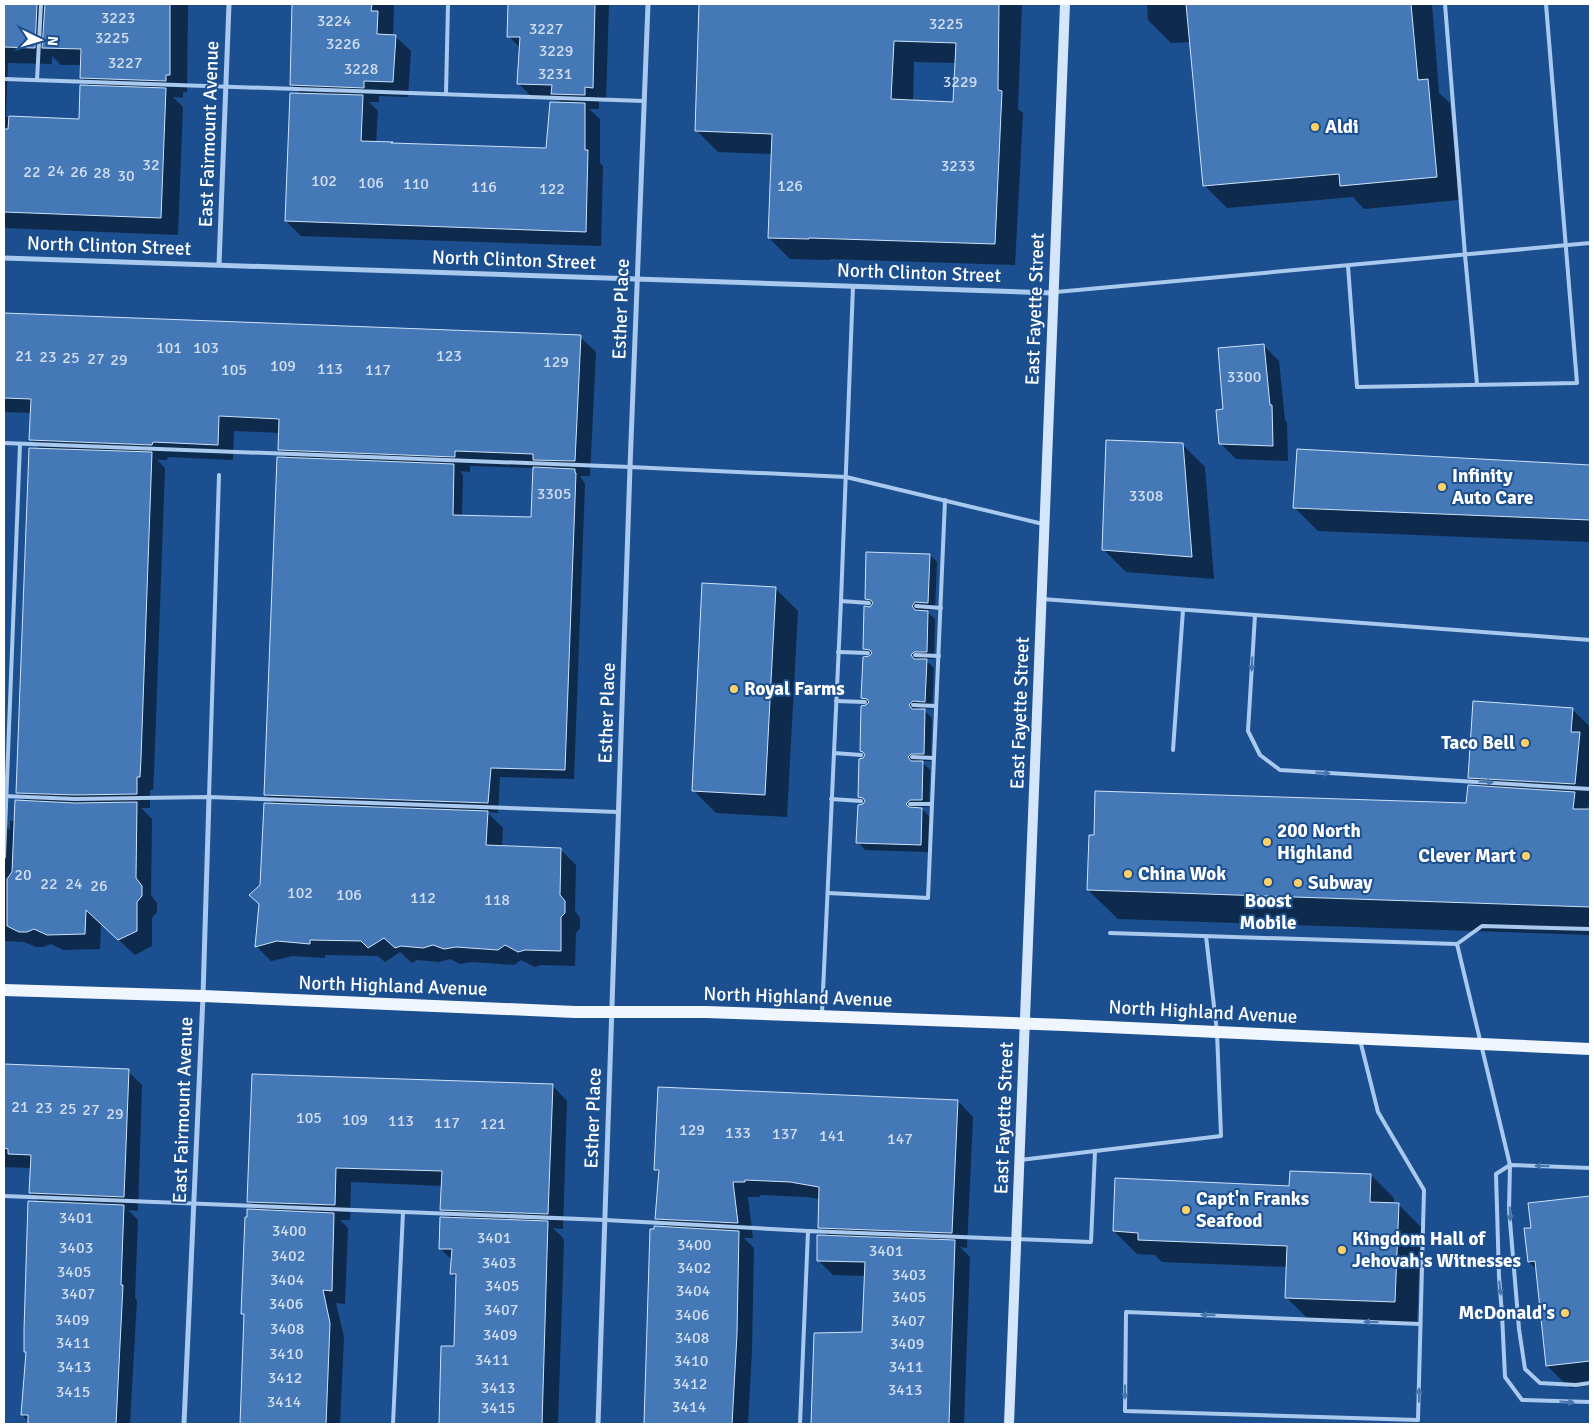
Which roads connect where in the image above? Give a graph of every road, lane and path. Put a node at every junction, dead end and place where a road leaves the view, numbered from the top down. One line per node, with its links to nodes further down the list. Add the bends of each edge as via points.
1 (41, 4): 9 (lane)
2 (229, 4): 10 (street, East Fairmount Avenue)
3 (448, 4): 11 (lane)
4 (648, 4): 12 (street, Esther Place)
5 (1065, 4): 21 (main road, East Fayette Street)
6 (1445, 4): 15 (lane)
7 (1546, 4): 14 (lane)
8 (4, 79): 9 (lane)
9 (37, 80): 10 (lane)
10 (226, 87): 11 (lane); 17 (street, East Fairmount Avenue)
11 (446, 94): 12 (lane)
12 (644, 101): 19 (street, Esther Place)
13 (1590, 243): 14 (lane)
14 (1566, 245): 15 (lane); 22 (lane, via 1578,383)
15 (1465, 255): 18 (lane); 22 (lane)
16 (4, 258): 17 (street, North Clinton Street)
17 (219, 265): 19 (street, North Clinton Street)
18 (1348, 266): 21 (lane); 22 (lane, via 1357,387)
19 (637, 279): 20 (street, North Clinton Street); 25 (street, Esther Place)
20 (853, 286): 21 (street, North Clinton Street); 27 (lane)
21 (1054, 293): 29 (main road, East Fayette Street)
22 (1477, 384)
23 (4, 443): 24 (lane)
24 (20, 444): 25 (lane); 52 (lane)
25 (630, 467): 27 (lane); 58 (street, Esther Place)
26 (219, 475): 53 (lane)
27 (846, 477): 28 (lane); 31 (lane)
28 (945, 500): 29 (lane); 34 (lane)
29 (1044, 524): 30 (main road, East Fayette Street)
30 (1042, 600): 35 (lane); 69 (main road, East Fayette Street)
31 (841, 601): 32 (lane); 38 (lane)
32 (869, 603)
33 (916, 606): 34 (lane)
34 (941, 608): 41 (lane)
35 (1183, 610): 36 (lane); 46 (lane)
36 (1255, 615): 37 (lane); 51 (lane, one-way to 51, via 1248,731 1260,755 1280,770)
37 (1590, 640)
38 (838, 652): 39 (lane); 42 (lane)
39 (868, 653)
40 (915, 655): 41 (lane)
41 (938, 656): 45 (lane)
42 (836, 701): 43 (lane); 47 (lane)
43 (865, 702)
44 (913, 705): 45 (lane)
45 (936, 706): 50 (lane)
46 (1173, 750)
47 (834, 753): 48 (lane); 54 (lane)
48 (862, 755)
49 (912, 757): 50 (lane)
50 (934, 758): 57 (lane)
51 (1590, 789)
52 (5, 796): 53 (lane, via 76,799); 59 (lane)
53 (209, 797): 58 (lane); 66 (street, East Fairmount Avenue)
54 (831, 799): 55 (lane); 60 (lane)
55 (861, 801)
56 (910, 804): 57 (lane)
57 (932, 804): 60 (lane, via 928,898)
58 (618, 812): 67 (street, Esther Place)
59 (4, 857)
60 (828, 893): 68 (lane)
61 (1590, 929): 64 (lane, via 1482,926)
62 (1110, 933): 63 (lane)
63 (1206, 936): 64 (lane); 70 (lane)
64 (1457, 944): 72 (lane)
65 (4, 990): 66 (main road, North Highland Avenue)
66 (203, 996): 67 (main road, North Highland Avenue); 79 (street, East Fairmount Avenue)
67 (612, 1013): 68 (main road, North Highland Avenue, via 706,1012); 81 (street, Esther Place)
68 (822, 1017): 69 (main road, North Highland Avenue)
69 (1025, 1023): 70 (main road, North Highland Avenue); 75 (main road, East Fayette Street)
70 (1217, 1032): 71 (main road, North Highland Avenue); 74 (lane, via 1221,1136)
71 (1359, 1038): 72 (main road, North Highland Avenue); 84 (lane, via 1378,1112 1424,1190)
72 (1481, 1044): 73 (main road, North Highland Avenue); 76 (lane)
73 (1590, 1049)
74 (1095, 1151): 75 (lane); 83 (lane, via 1091,1242)
75 (1020, 1160): 83 (main road, East Fayette Street)
76 (1510, 1165): 77 (lane, one-way to 76); 85 (lane, one-way to 85, via 1509,1210 1525,1369 1540,1383); 86 (lane, one-way to 86, via 1496,1174 1498,1277 1505,1377 1522,1400)
77 (1590, 1168)
78 (4, 1196): 79 (lane)
79 (194, 1204): 80 (lane); 87 (street, East Fairmount Avenue)
80 (403, 1212): 81 (lane); 88 (lane)
81 (605, 1220): 82 (lane); 89 (street, Esther Place)
82 (808, 1231): 83 (lane); 90 (lane)
83 (1017, 1239): 91 (main road, East Fayette Street)
84 (1420, 1324): 84 (lane, one-way to 84, via 1126,1312 1125,1411 1418,1420)
85 (1590, 1383)
86 (1590, 1402)
87 (184, 1424)
88 (393, 1424)
89 (598, 1424)
90 (800, 1424)
91 (1010, 1424)

